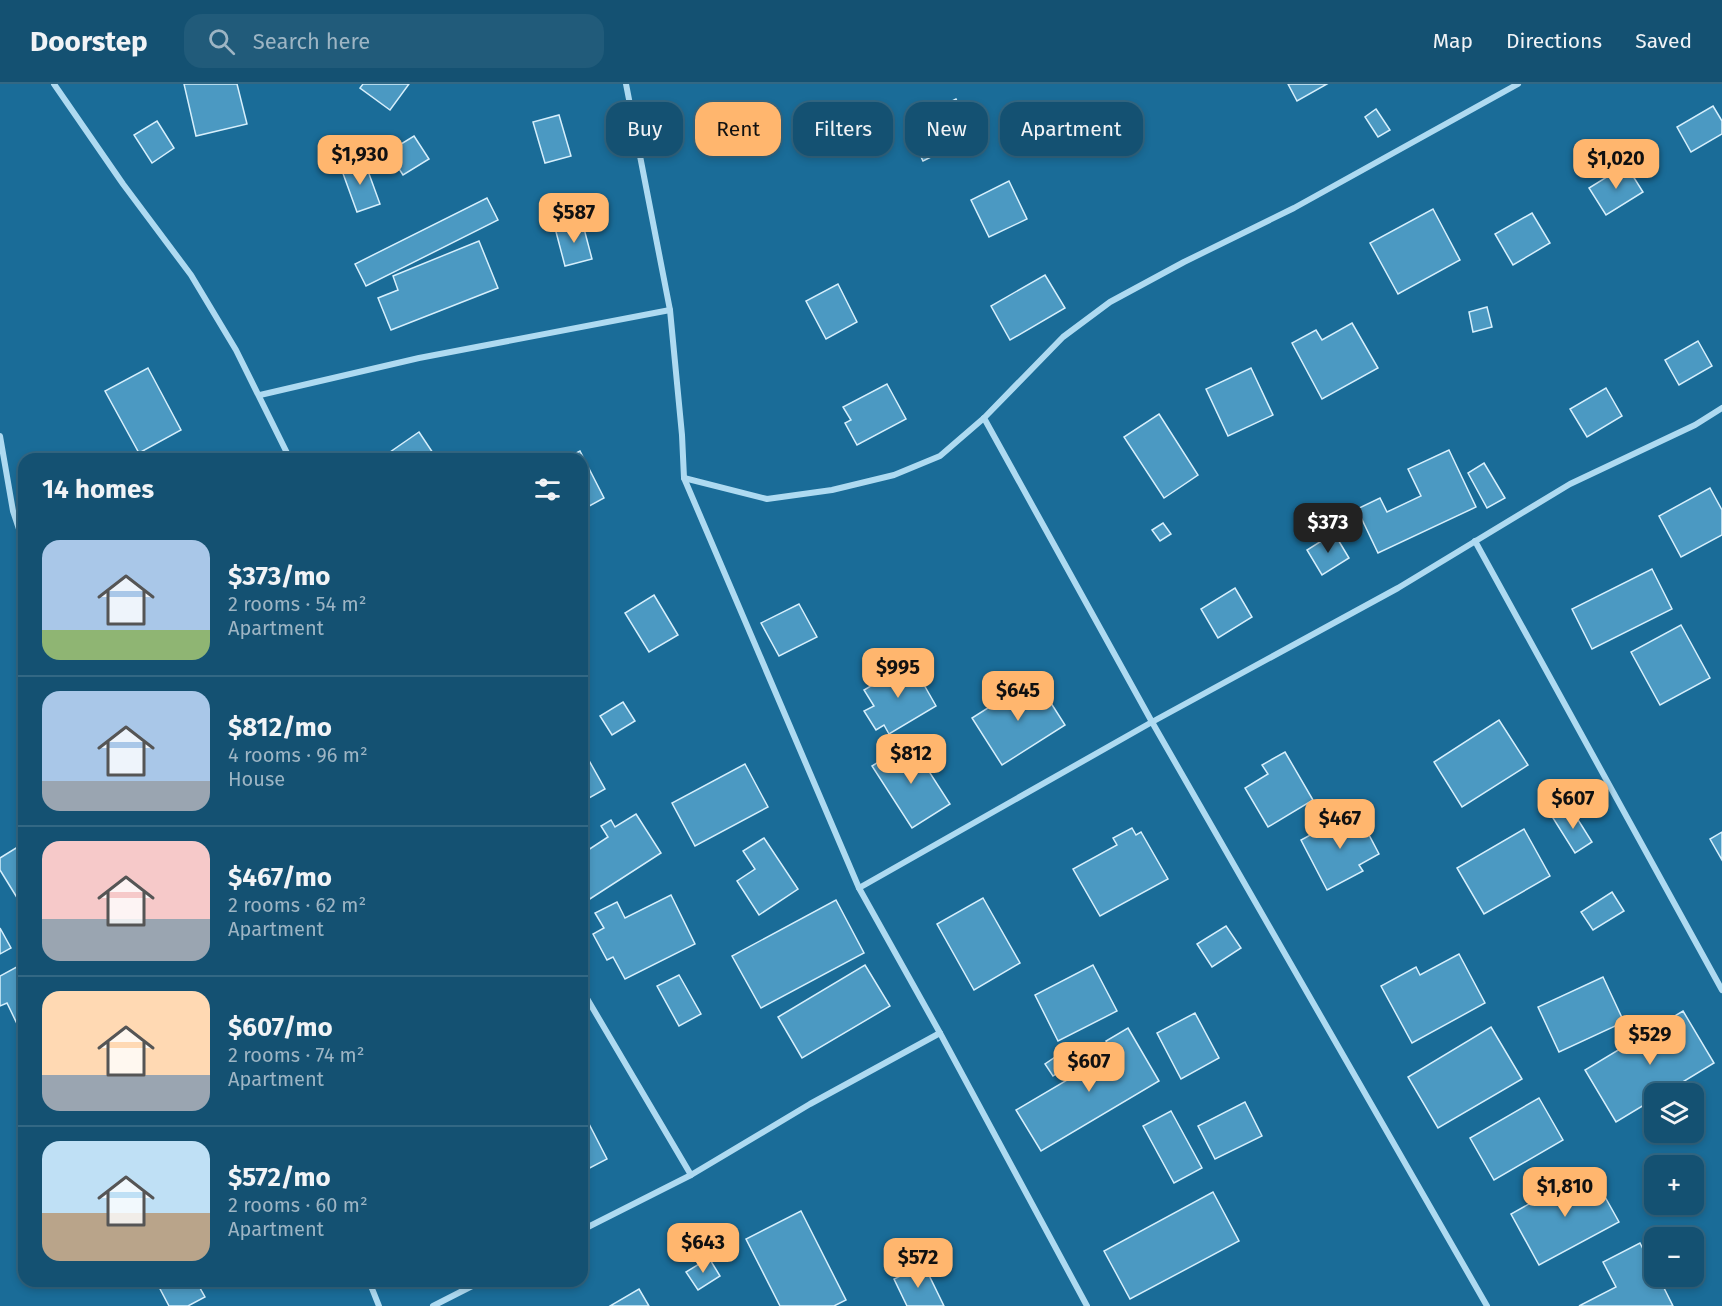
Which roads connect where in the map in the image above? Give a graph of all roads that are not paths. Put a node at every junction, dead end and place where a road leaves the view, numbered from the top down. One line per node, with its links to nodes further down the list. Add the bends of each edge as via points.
1 (54, 84): 5 (street, via 191,275)
2 (626, 84): 4 (street)
3 (1518, 84): 7 (street, via 1294,208 1110,302 1063,337)
4 (670, 310): 5 (street, via 419,358); 10 (street)
5 (260, 395): 9 (street)
6 (1722, 408): 12 (street, via 1695,425 1570,484)
7 (984, 418): 10 (street, via 940,456 894,474 832,490 767,498); 13 (street)
8 (0, 436): 11 (street)
9 (287, 453)
10 (684, 478): 14 (street)
11 (18, 526)
12 (1476, 541): 13 (street); 15 (street)
13 (1152, 722): 14 (street); 25 (street)
14 (859, 888): 17 (street)
15 (1722, 990)
16 (588, 1000): 18 (street)
17 (940, 1033): 18 (street); 24 (street)
18 (691, 1175): 19 (street)
19 (588, 1227)
20 (371, 1287): 22 (street)
21 (470, 1287): 23 (street)
22 (379, 1306)
23 (433, 1306)
24 (1087, 1306)
25 (1487, 1306)

